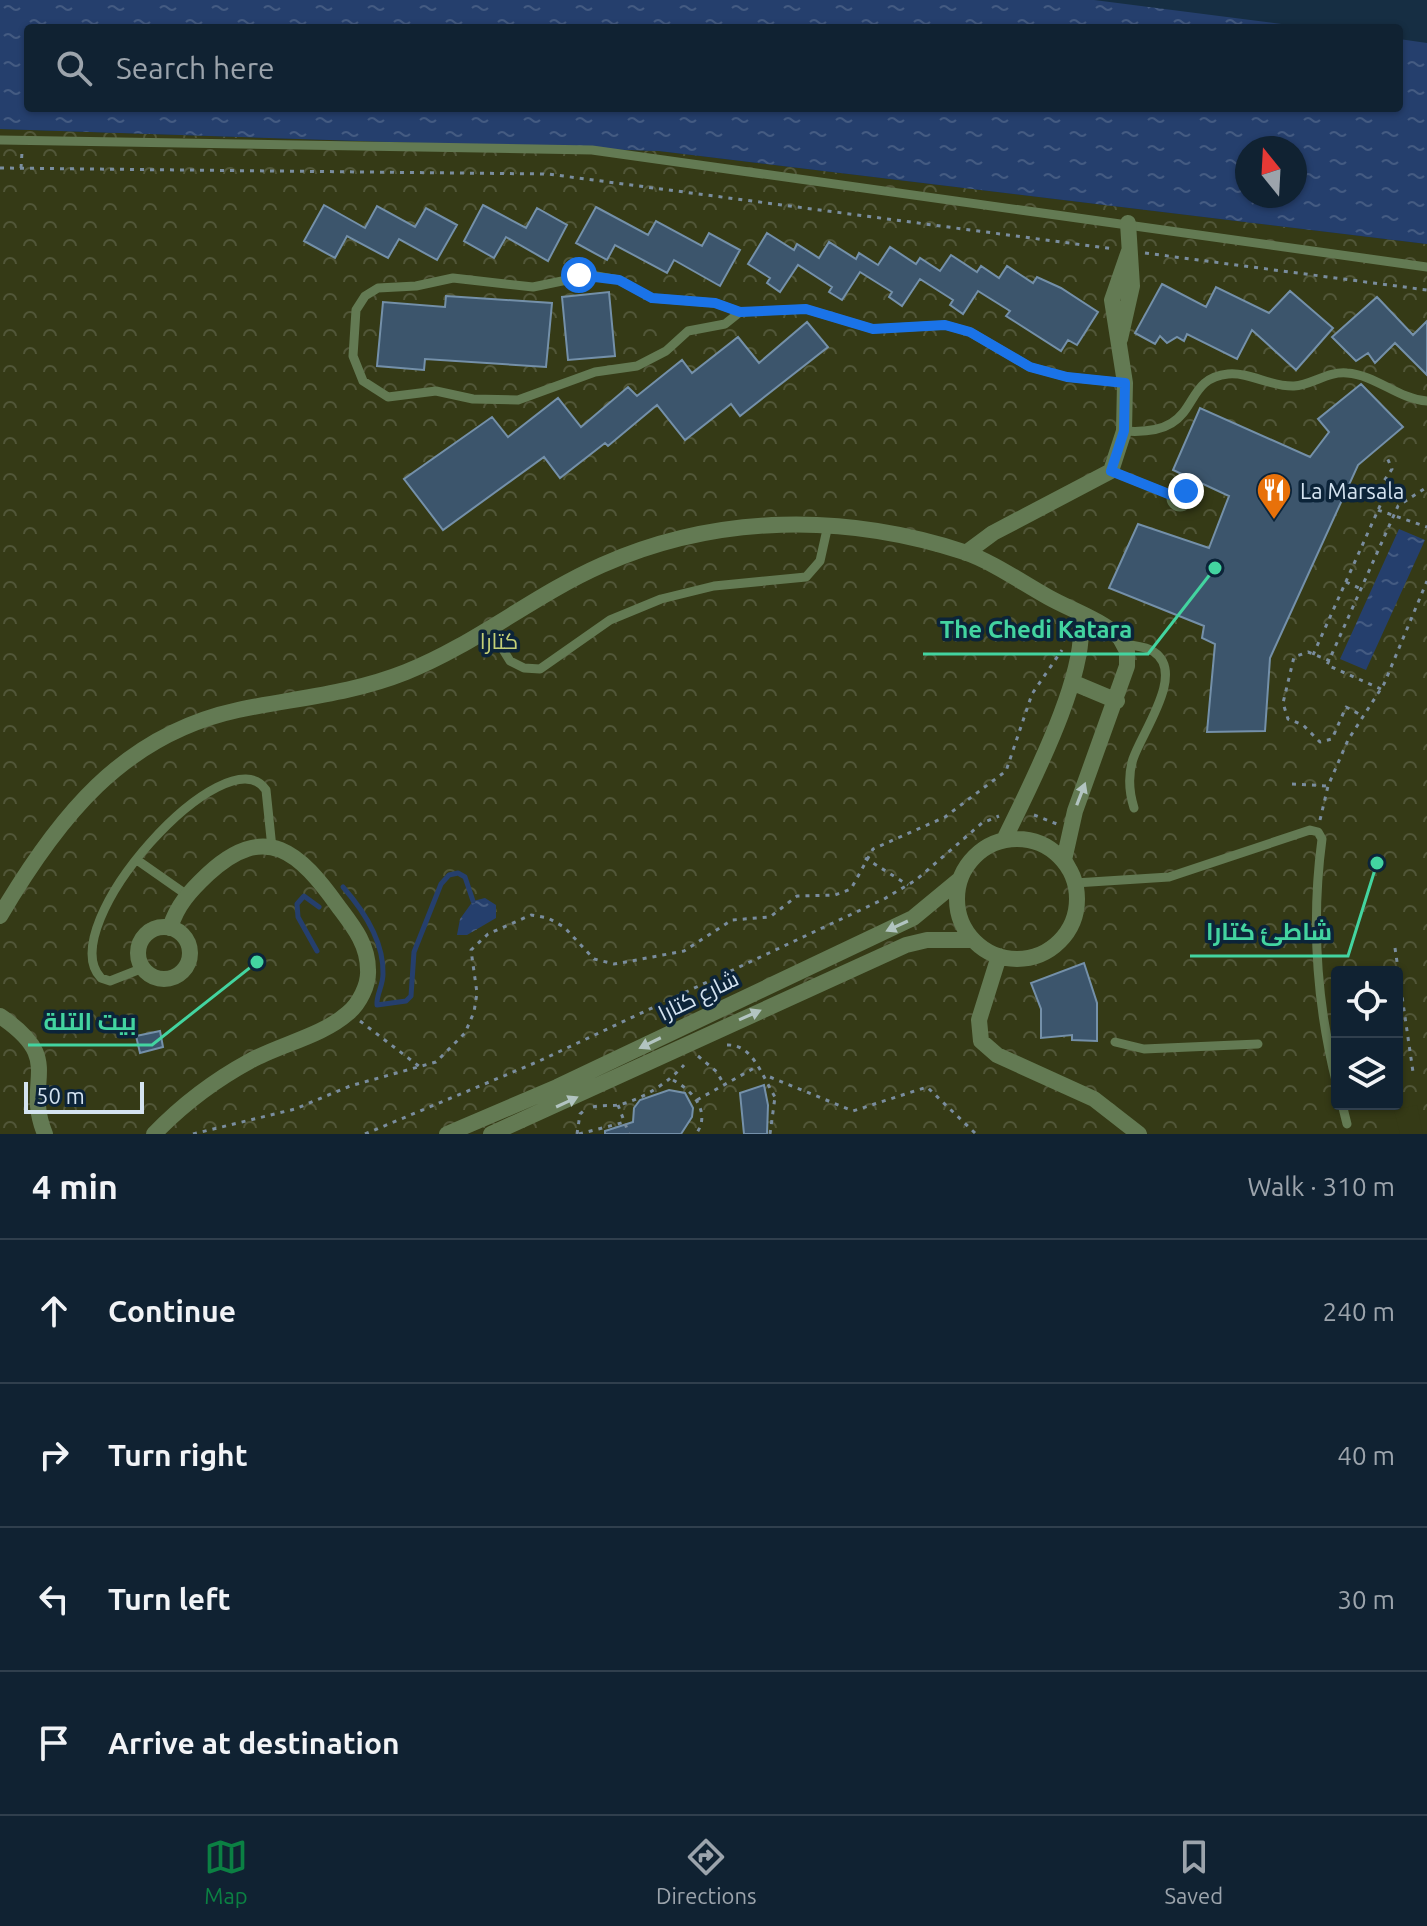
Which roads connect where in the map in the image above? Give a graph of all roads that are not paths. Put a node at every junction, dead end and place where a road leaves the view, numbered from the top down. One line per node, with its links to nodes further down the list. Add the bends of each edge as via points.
1 (0, 140): 2 (lane, via 592,150)
2 (1128, 223): 3 (lane); 5 (street, via 1129,251 1112,300)
3 (1427, 267)
4 (740, 312): 4 (lane, via 715,303 652,298 619,280 591,275 533,287 453,278 371,291 356,310 353,356 363,381 388,397 436,391 518,400 595,372 637,366 666,351 688,331 725,324); 5 (lane, via 806,309 873,329 945,325 970,332 1030,367)
5 (1125, 383): 7 (street)
6 (1427, 401): 7 (lane, via 1348,373 1296,386 1230,374 1201,386 1169,427)
7 (1124, 431): 8 (street)
8 (1111, 471): 9 (lane); 11 (street, via 993,533)
9 (1171, 495)
10 (828, 525): 11 (street, via 880,530); 13 (street, via 733,528 655,545 600,566); 13 (lane, via 820,561 806,577 714,586 661,599 610,620 540,669 510,661)
11 (966, 553): 12 (street)
12 (1080, 620): 14 (street, via 1115,633); 15 (street)
13 (491, 630): 23 (street, via 373,684 237,710 162,737 96,783)
14 (1124, 644): 16 (street, via 1127,666); 17 (lane, via 1150,649 1167,670 1130,770)
15 (1074, 683): 16 (street); 18 (street)
16 (1117, 701): 21 (street, one-way to 16, via 1064,860 1075,811)
17 (1134, 808)
18 (1004, 840): 21 (street, via 1038,843 1056,853); 22 (street, via 976,854)
19 (272, 848): 20 (lane, via 266,790 258,781 243,778 174,816); 24 (street, via 255,847 223,860); 37 (street, via 309,867 361,938 369,974 363,993 341,1018 250,1061 177,1111)
20 (137, 860): 24 (lane); 29 (lane, via 104,908 92,960 97,974 110,981)
21 (1072, 876): 28 (street, via 1074,917 1061,939 1033,956); 33 (lane, via 1169,877 1306,831 1318,832 1319,975)
22 (959, 880): 27 (street, via 958,912); 38 (street, شارع كتارا, one-way to 38, via 913,918)
23 (7, 887): 25 (street)
24 (187, 895): 26 (street)
25 (0, 916)
26 (170, 928): 29 (street, via 155,929 143,939 138,953); 29 (street, via 189,946 184,970 163,979)
27 (972, 940): 28 (street); 39 (street, شارع كتارا, one-way to 27, via 906,945)
28 (999, 956): 40 (street, via 979,1020 981,1041 997,1055 1094,1099)
29 (143, 968)
30 (0, 1016): 36 (street, via 37,1051 38,1118)
31 (1115, 1042): 32 (lane, via 1144,1049)
32 (1258, 1044)
33 (1331, 1062)
34 (1344, 1110): 35 (lane)
35 (1347, 1124)
36 (45, 1134)
37 (154, 1134)
38 (447, 1134)
39 (491, 1134)
40 (1139, 1134)

